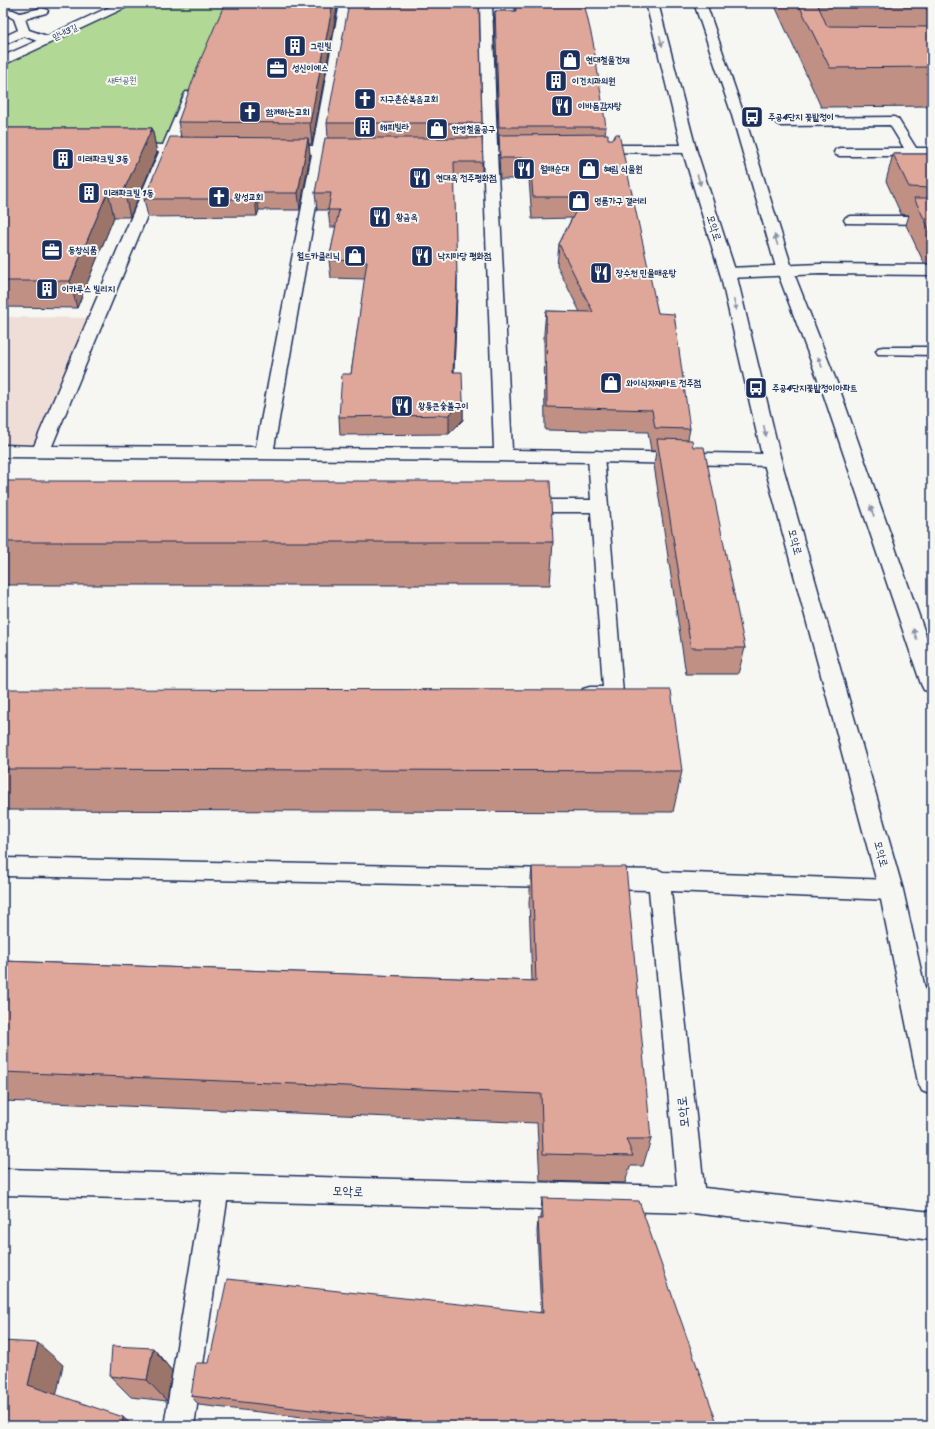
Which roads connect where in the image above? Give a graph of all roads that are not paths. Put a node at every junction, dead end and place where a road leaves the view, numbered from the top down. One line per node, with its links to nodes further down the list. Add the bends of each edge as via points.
1 (127, 3): 10 (street, 맏내3길)
2 (346, 3): 21 (street)
3 (486, 3): 24 (street)
4 (652, 3): 20 (street, 모악로, one-way to 20)
5 (700, 3): 32 (street, one-way to 5, via 737,112)
6 (42, 11): 8 (street)
7 (3, 12): 8 (street)
8 (19, 17): 9 (street)
9 (24, 32): 10 (street); 11 (street)
10 (47, 40): 12 (street, 맏내3길)
11 (3, 41)
12 (3, 60)
13 (195, 83): 16 (street)
14 (782, 122): 27 (lane, via 894,121)
15 (113, 148): 16 (street)
16 (168, 148): 17 (street); 37 (street)
17 (208, 149)
18 (264, 149): 21 (street)
19 (577, 149): 20 (street)
20 (689, 149): 33 (street, 모악로, one-way to 33)
21 (320, 150): 22 (street); 38 (street)
22 (366, 150)
23 (436, 150): 24 (street)
24 (490, 150): 25 (street); 39 (street)
25 (538, 150)
26 (840, 152): 27 (lane)
27 (912, 152): 28 (lane)
28 (932, 152)
29 (852, 220): 30 (lane)
30 (932, 220)
31 (932, 270): 32 (street)
32 (785, 271): 33 (street); 44 (street, one-way to 32, via 832,393)
33 (728, 274): 41 (street, 모악로, one-way to 41)
34 (883, 351): 35 (lane)
35 (932, 351)
36 (3, 451): 37 (street)
37 (41, 451): 38 (street)
38 (264, 453): 39 (street)
39 (503, 455): 40 (street)
40 (596, 456): 41 (street); 43 (lane)
41 (772, 460): 48 (street, 모악로)
42 (512, 506): 43 (lane)
43 (599, 506): 45 (lane, via 613,694)
44 (932, 684)
45 (573, 694)
46 (3, 867): 47 (lane)
47 (659, 880): 48 (lane); 52 (lane, 모악로)
48 (890, 890): 49 (street, 모악로)
49 (932, 1082)
50 (3, 1182): 51 (lane, 모악로)
51 (216, 1187): 52 (lane, 모악로); 54 (lane)
52 (692, 1200): 53 (lane, 모악로)
53 (932, 1226)
54 (179, 1426)

